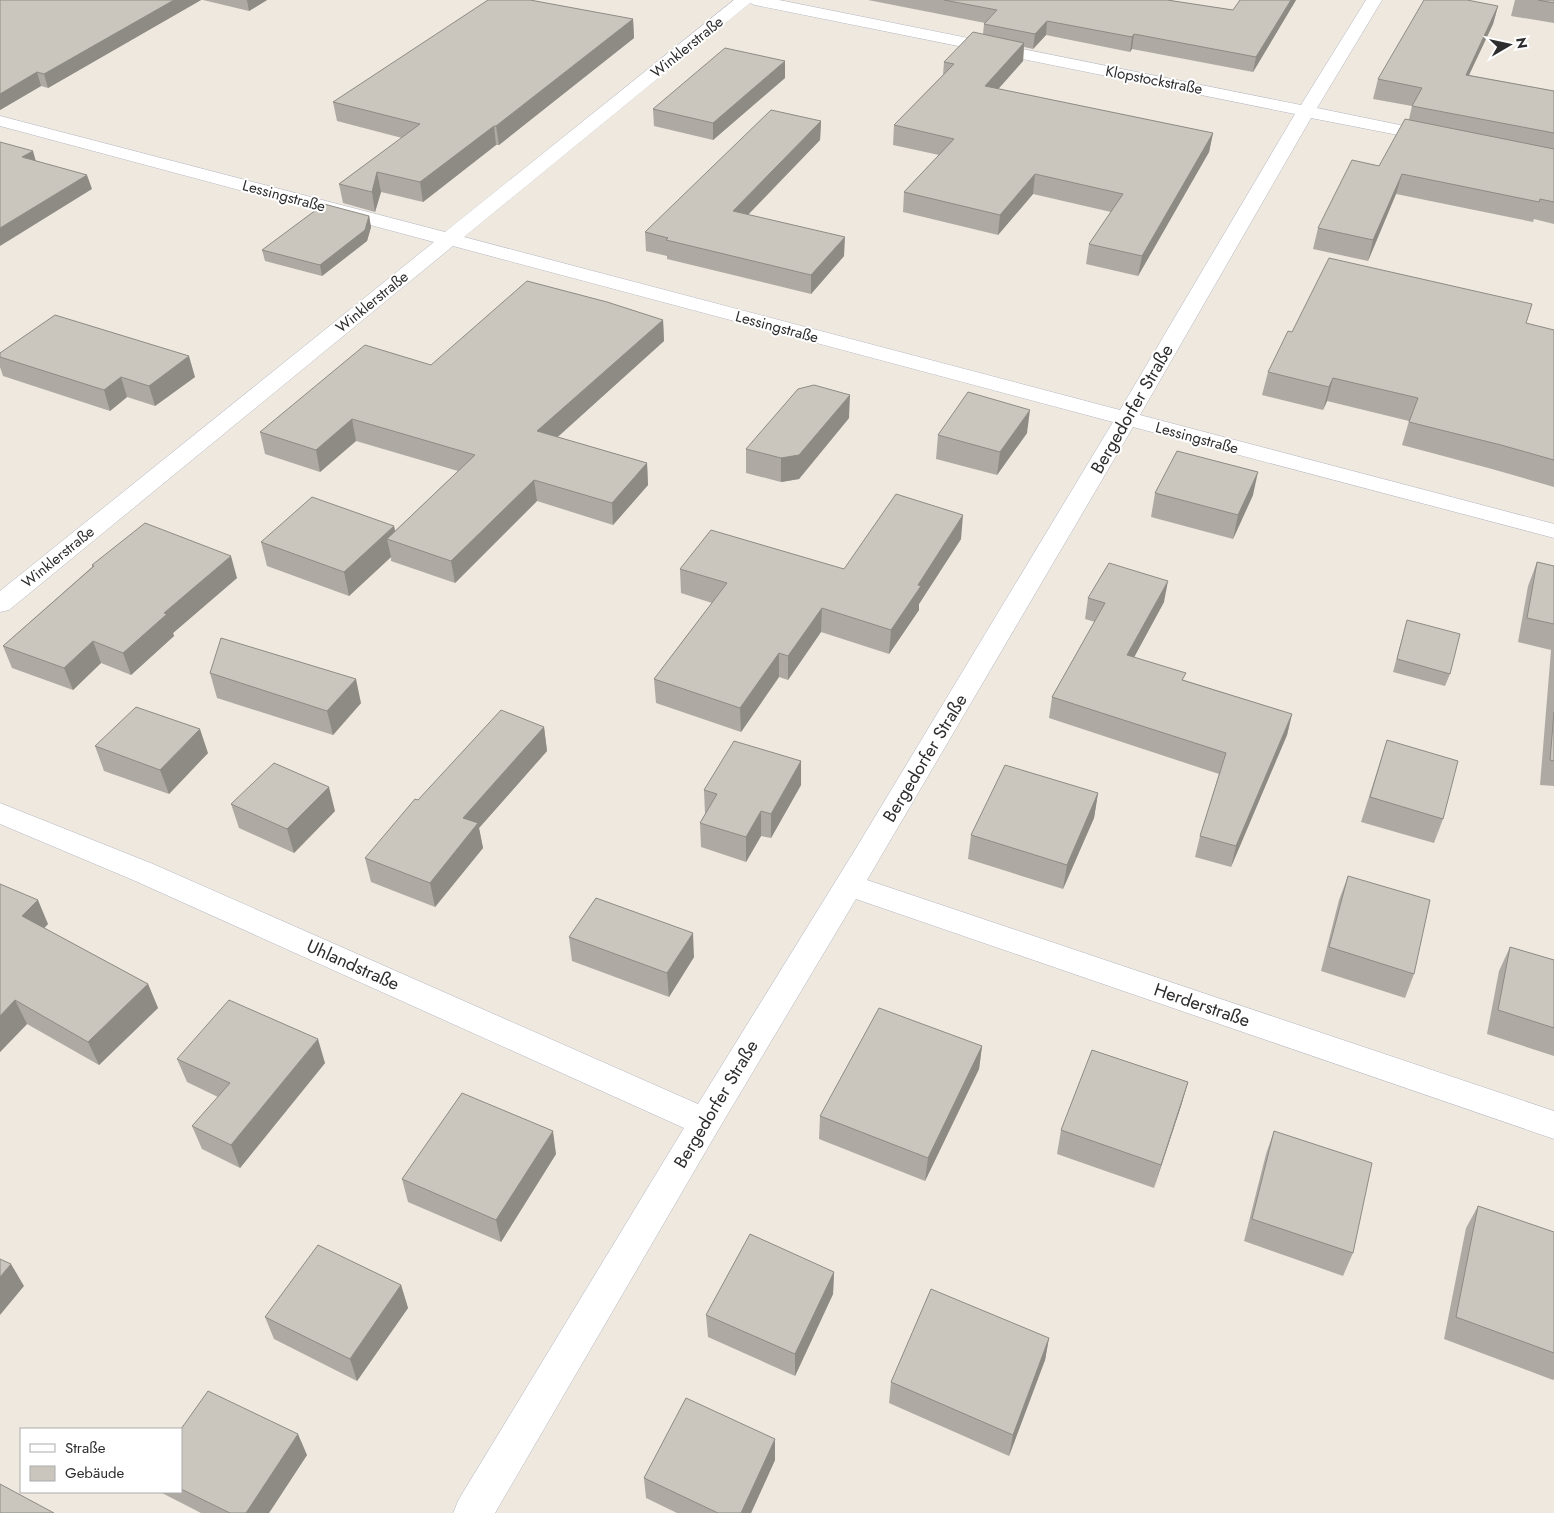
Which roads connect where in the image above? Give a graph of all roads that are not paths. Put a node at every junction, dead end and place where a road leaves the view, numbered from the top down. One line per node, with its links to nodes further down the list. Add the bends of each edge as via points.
1 (744, 0): 7 (street, Winklerstraße)
2 (755, 0): 4 (street, Klopstockstraße)
3 (1374, 0): 4 (street, Bergedorfer Straße)
4 (1306, 111): 6 (street, Klopstockstraße); 8 (street, Bergedorfer Straße)
5 (0, 121): 7 (street, Lessingstraße)
6 (1449, 140)
7 (449, 240): 8 (street, Lessingstraße); 10 (street, Winklerstraße)
8 (1126, 420): 9 (street, Lessingstraße); 12 (street, Bergedorfer Straße)
9 (1554, 531)
10 (0, 604)
11 (0, 813): 13 (street, Uhlandstraße, via 143,872)
12 (849, 885): 13 (street, Bergedorfer Straße); 14 (street, Herderstraße)
13 (704, 1122): 15 (street, Bergedorfer Straße)
14 (1554, 1125)
15 (473, 1513)

